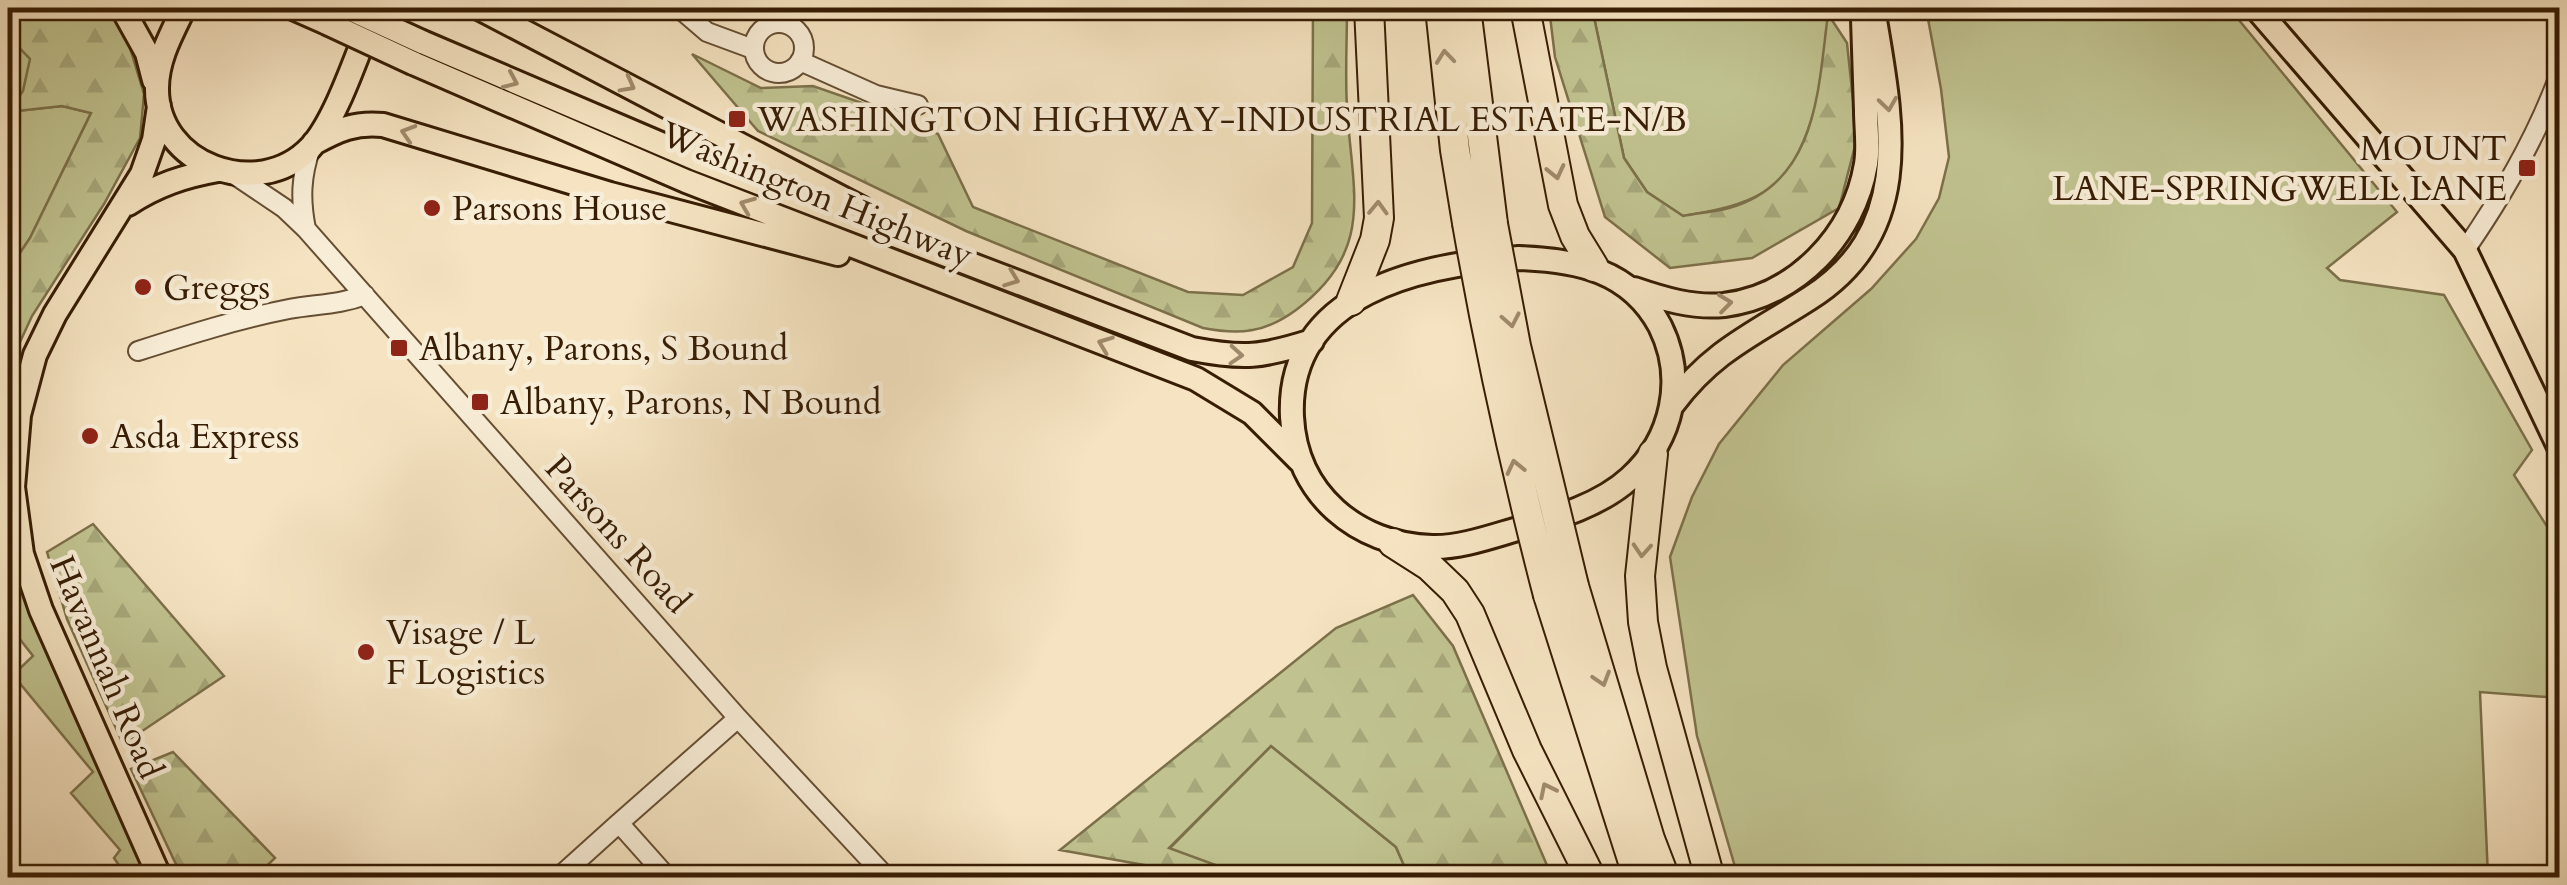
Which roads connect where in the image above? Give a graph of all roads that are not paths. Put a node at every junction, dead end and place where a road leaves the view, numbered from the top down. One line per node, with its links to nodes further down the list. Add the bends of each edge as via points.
1 (122, 8): 23 (main road, via 147,53)
2 (184, 8): 23 (main road, Havannah Road, via 164,50)
3 (293, 8): 20 (main road, Washington Highway, bridge)
4 (348, 8): 20 (main road, Washington Highway, bridge)
5 (376, 8): 26 (main road)
6 (479, 8): 32 (main road, one-way to 32)
7 (679, 8): 19 (street, via 707,32)
8 (774, 8): 17 (street)
9 (794, 8): 18 (street)
10 (1369, 8): 37 (highway, one-way to 10, via 1378,218)
11 (1440, 8): 29 (highway, one-way to 11, via 1455,150)
12 (1466, 8): 29 (highway)
13 (1524, 8): 33 (highway, one-way to 33, via 1563,205)
14 (1862, 8): 35 (main road, one-way to 14, via 1722,305 1756,298 1820,257 1845,226 1868,159)
15 (1873, 8): 40 (main road, one-way to 40, via 1892,146 1880,216 1832,282 1708,362)
16 (2256, 8): 31 (main road)
17 (762, 29): 18 (street, via 779,23); 19 (street)
18 (796, 30): 21 (street, via 804,45)
19 (753, 49): 21 (street, via 758,64 775,74)
20 (417, 52): 32 (main road, Washington Highway, one-way to 32); 34 (main road, Washington Highway, one-way to 20, via 569,132)
21 (800, 61): 24 (street, via 876,95)
22 (2560, 73): 25 (street)
23 (158, 97): 27 (main road, via 180,146); 28 (main road, Havannah Road, via 154,140)
24 (918, 105)
25 (2554, 108): 31 (street)
26 (312, 145): 27 (main road, Havannah Road, via 277,169); 30 (street, via 300,200); 34 (main road, Havannah Road, one-way to 26, via 610,194 382,125 340,128)
27 (225, 172): 28 (main road, Havannah Road, via 184,176); 30 (street, Parsons Road)
28 (125, 206): 41 (main road, Havannah Road, via 55,314)
29 (1480, 224): 46 (highway, bridge, via 1528,398)
30 (306, 229): 36 (street, Parsons Road)
31 (2464, 250): 42 (main road)
32 (948, 254): 38 (main road, Washington Highway, one-way to 38, via 1192,349 1264,356)
33 (1594, 267): 35 (main road); 37 (main road, via 1563,260 1474,260 1387,282)
34 (936, 279): 44 (main road, Washington Highway, one-way to 34, via 1252,413 1196,379)
35 (1630, 288): 40 (main road, via 1667,340)
36 (365, 295): 39 (street, via 226,324); 47 (street, Parsons Road)
37 (1350, 301): 38 (main road)
38 (1312, 341): 44 (main road, via 1293,401)
39 (138, 351)
40 (1673, 404): 43 (main road)
41 (14, 414): 49 (main road, Havannah Road, via 13,487 22,554)
42 (2560, 449)
43 (1652, 454): 45 (main road, via 1628,480 1550,519 1436,547); 56 (highway, one-way to 56, via 1640,576 1643,622)
44 (1302, 463): 45 (main road, via 1338,514)
45 (1393, 543): 53 (highway, one-way to 45, via 1470,614 1429,566)
46 (1561, 591): 54 (highway); 55 (highway, one-way to 55)
47 (738, 718): 48 (street); 52 (street, Parsons Road)
48 (619, 823): 50 (street); 51 (street)
49 (160, 878)
50 (558, 878)
51 (668, 878)
52 (887, 878)
53 (1591, 878)
54 (1638, 878)
55 (1665, 878)
56 (1710, 878)

